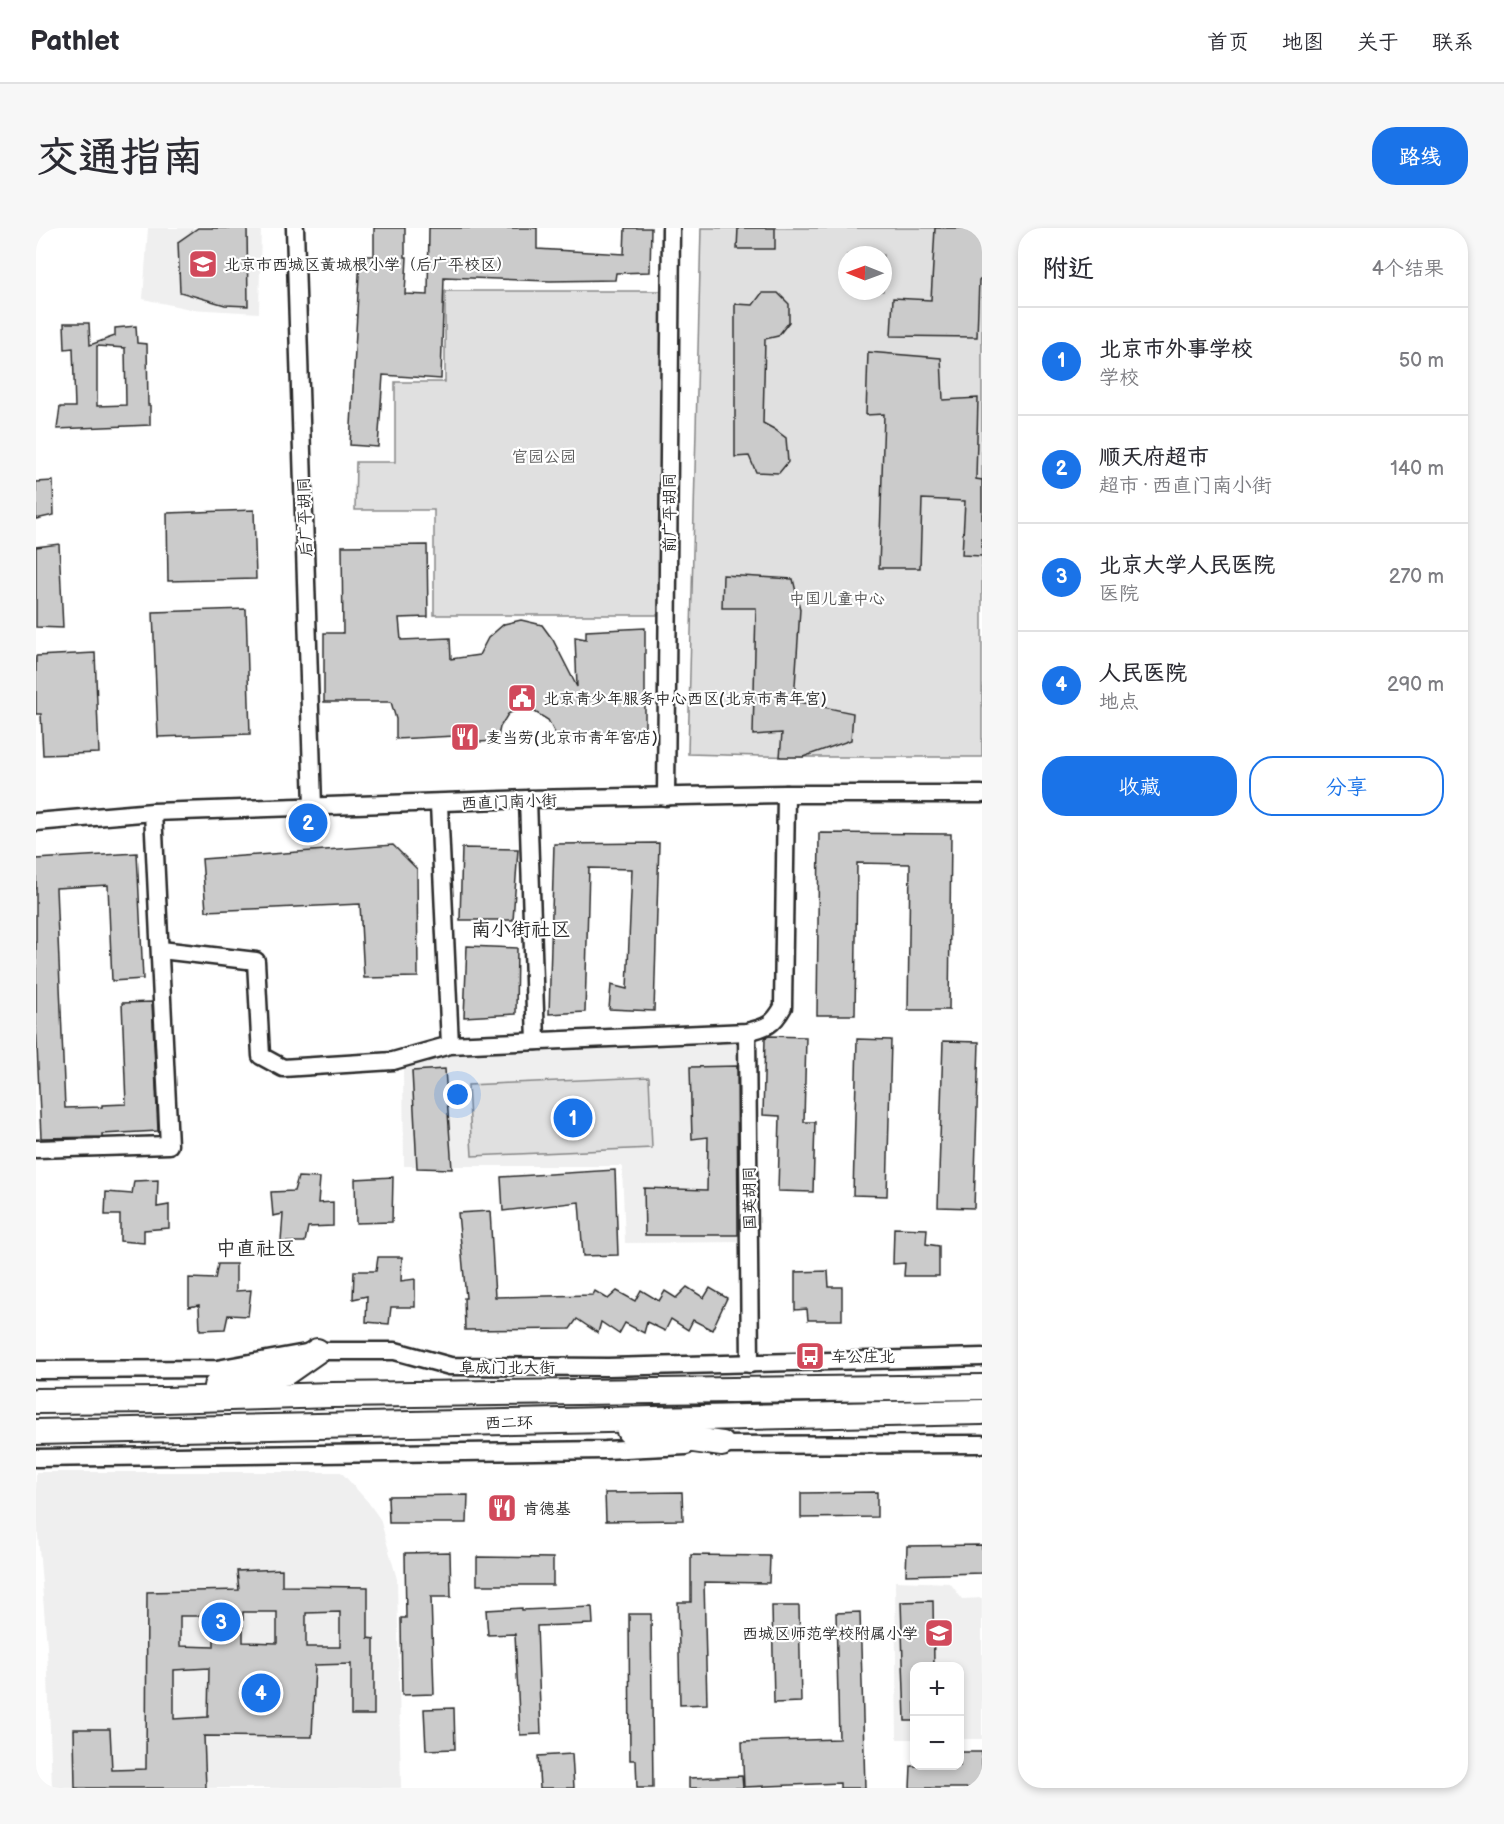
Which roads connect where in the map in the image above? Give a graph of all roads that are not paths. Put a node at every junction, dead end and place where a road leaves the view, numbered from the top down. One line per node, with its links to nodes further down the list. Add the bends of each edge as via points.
1 (295, 228): 8 (street, 后广平胡同)
2 (671, 228): 5 (street, 前广平胡同)
3 (786, 794): 4 (street, 西直门南小街); 5 (street, 西直门南小街); 12 (street, via 783,1007 766,1028)
4 (982, 794)
5 (666, 798): 6 (street, 西直门南小街)
6 (528, 800): 7 (street, 西直门南小街); 13 (street)
7 (439, 804): 8 (street, 西直门南小街); 14 (street)
8 (313, 806): 9 (street, 西直门南小街)
9 (153, 812): 10 (street, 西直门南小街); 11 (street)
10 (36, 822)
11 (160, 950): 14 (street, via 256,961 261,1056 283,1068 393,1061); 15 (street, via 169,1145)
12 (747, 1032): 13 (street); 18 (street, 国英胡同)
13 (536, 1041): 14 (street)
14 (450, 1045)
15 (36, 1149)
16 (317, 1351): 18 (street, 阜成门北大街, via 395,1352 450,1366); 19 (street, 阜成门北大街, via 217,1369); 21 (highway, via 287,1372 201,1388)
17 (982, 1357): 18 (street, 阜成门北大街)
18 (750, 1364)
19 (36, 1370)
20 (982, 1387): 21 (highway, 西二环)
21 (165, 1400): 22 (highway, 西二环)
22 (38, 1401)
23 (982, 1412): 24 (highway, 西二环)
24 (555, 1421): 25 (highway, 西二环); 26 (highway)
25 (36, 1432)
26 (722, 1444): 27 (street); 28 (street, via 605,1450)
27 (982, 1444)
28 (36, 1458)

